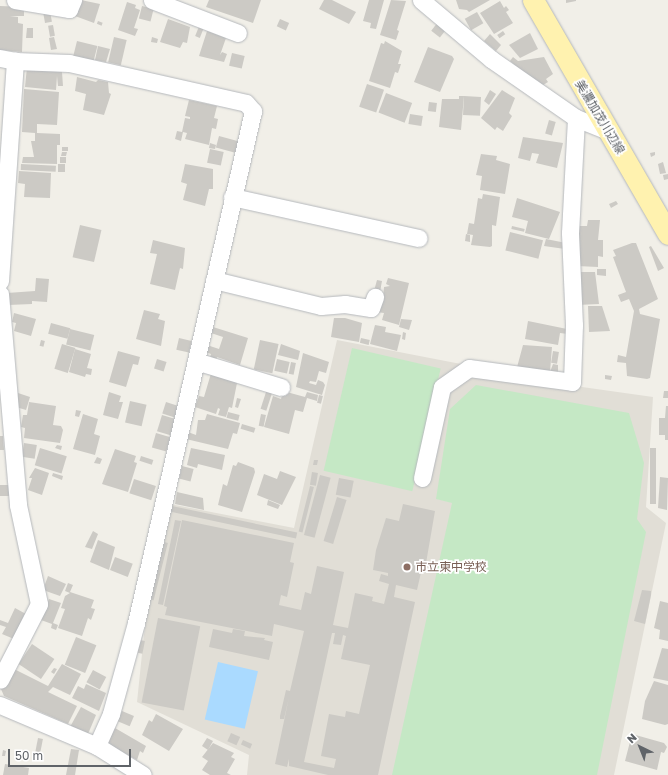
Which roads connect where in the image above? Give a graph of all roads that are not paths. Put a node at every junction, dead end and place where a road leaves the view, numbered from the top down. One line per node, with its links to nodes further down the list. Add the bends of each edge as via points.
1 (15, 0): 2 (street, via 69,9)
2 (73, 0)
3 (152, 0): 6 (street)
4 (421, 0): 8 (street, via 491,59)
5 (532, 0): 9 (main road, 美濃加茂川辺線)
6 (238, 33)
7 (8, 60): 10 (street, via 69,63 246,102 253,111); 14 (street)
8 (576, 118): 9 (street); 19 (street, via 570,232 574,324 572,382 469,368 442,387)
9 (608, 131): 11 (main road, 美濃加茂川辺線)
10 (232, 197): 12 (street); 13 (street)
11 (668, 234)
12 (419, 238)
13 (214, 280): 16 (street, via 321,306 345,304 371,308); 17 (street)
14 (0, 281)
15 (0, 294): 20 (street, via 18,505 39,604)
16 (374, 297)
17 (196, 361): 18 (street); 22 (street, via 136,623 111,714)
18 (281, 387)
19 (422, 478)
20 (0, 680)
21 (0, 705): 22 (street)
22 (97, 746): 23 (street)
23 (143, 775)

